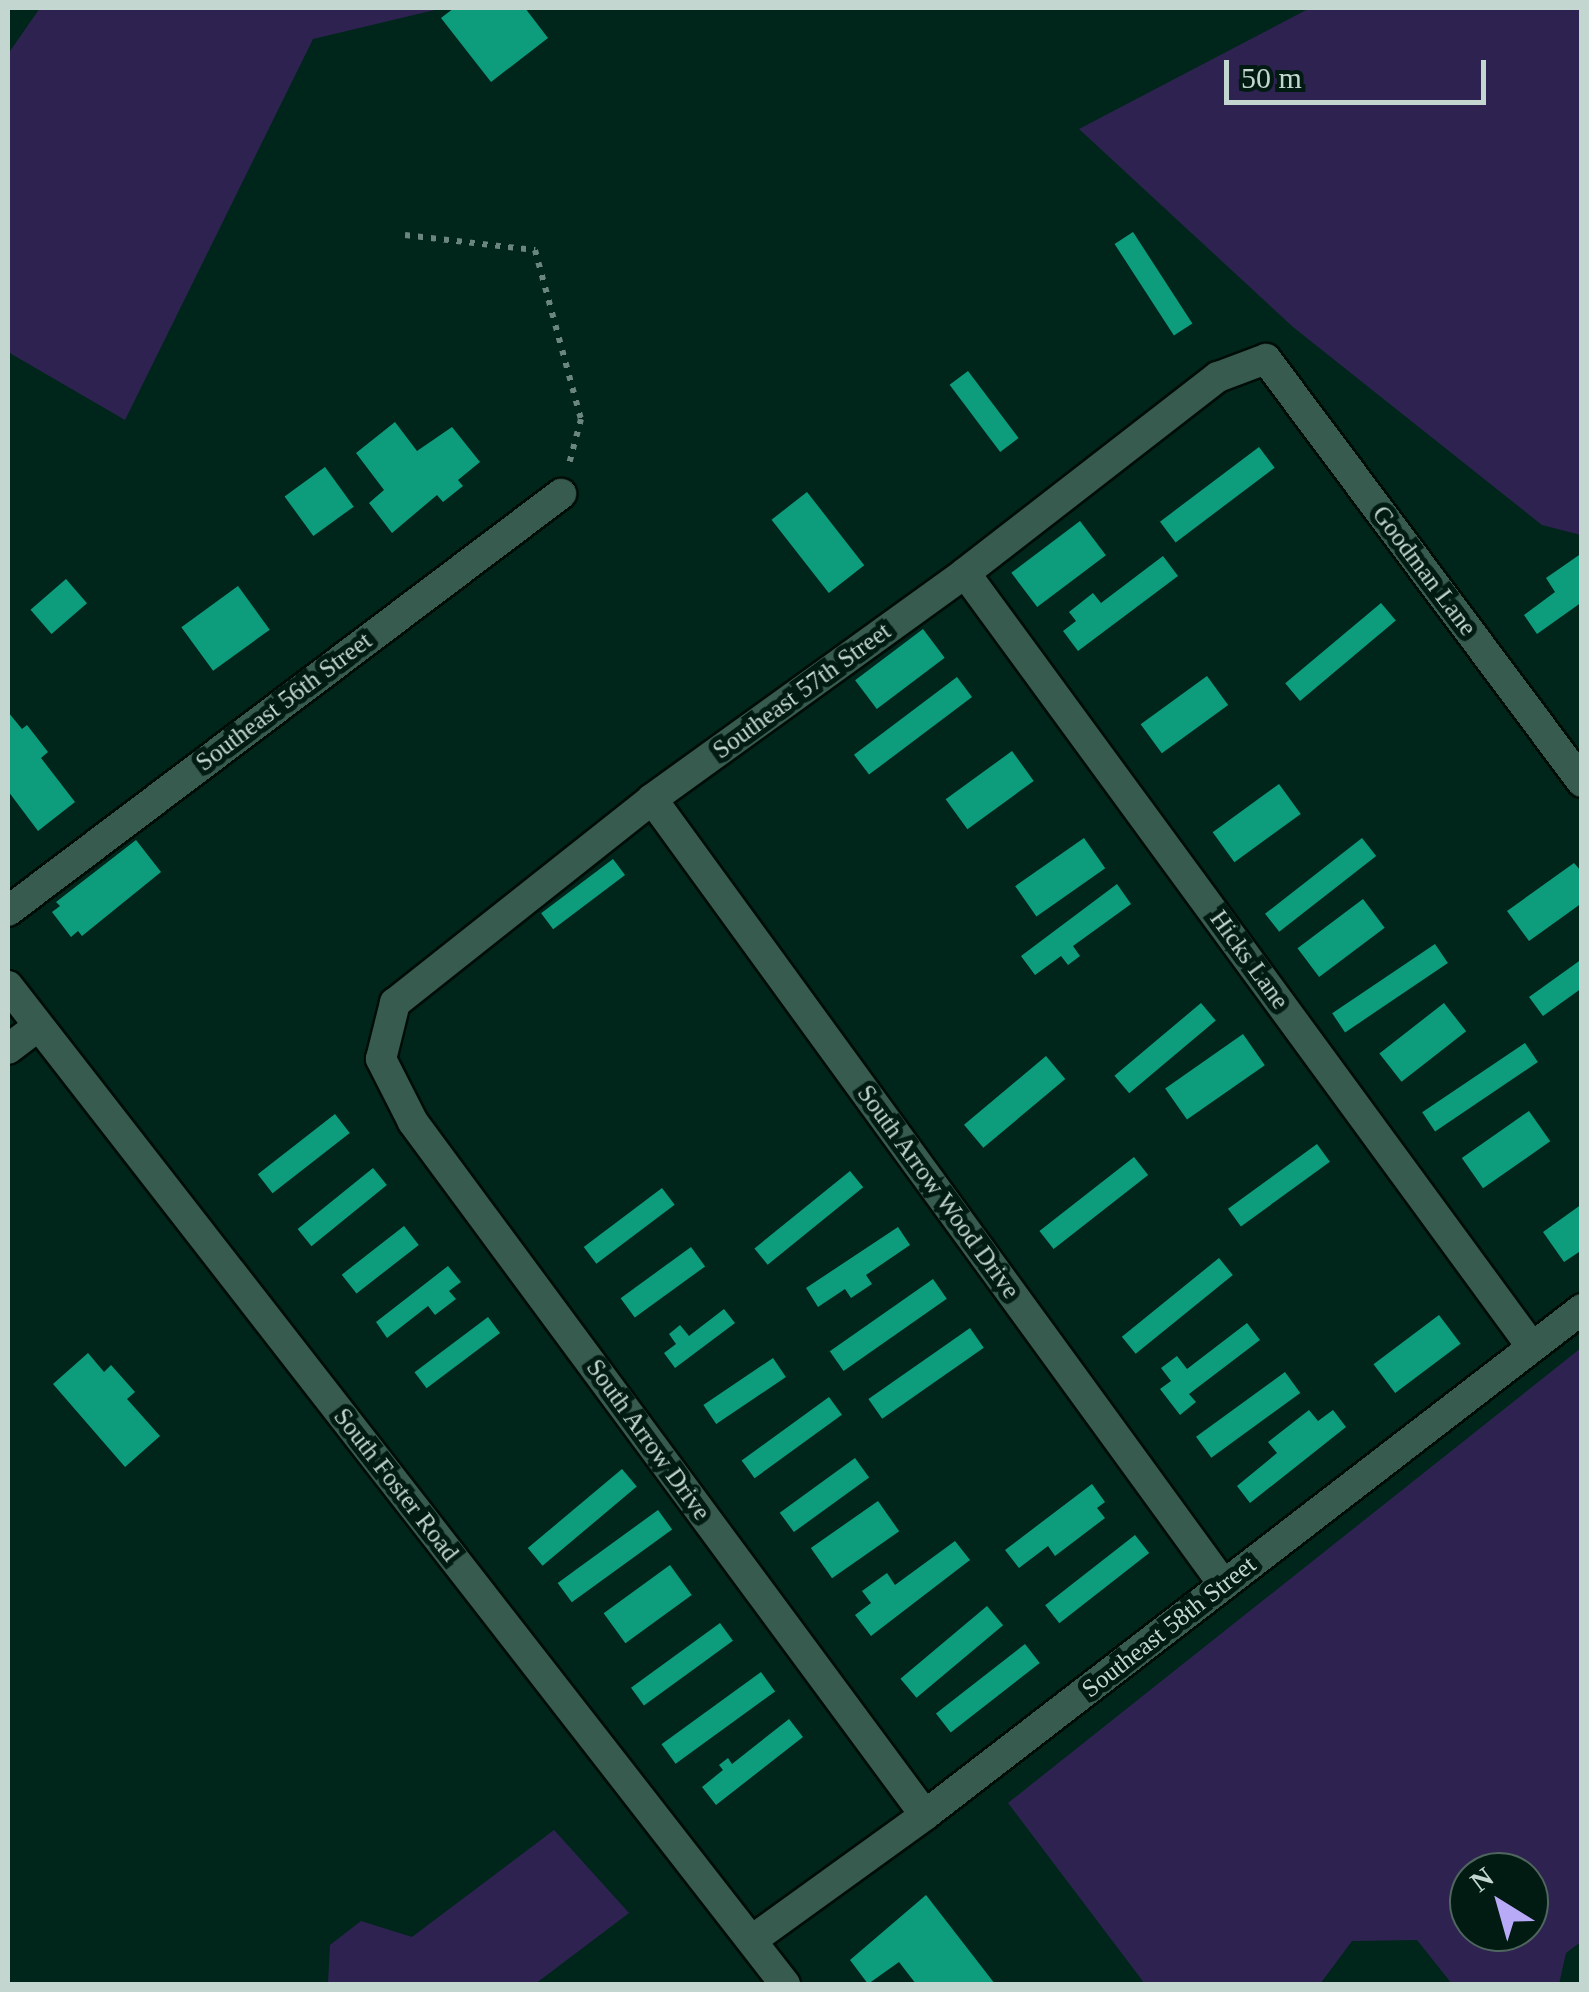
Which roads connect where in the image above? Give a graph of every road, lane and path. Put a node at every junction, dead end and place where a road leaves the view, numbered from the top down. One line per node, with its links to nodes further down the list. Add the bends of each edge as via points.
1 (405, 235): 3 (path, via 535,250 581,419)
2 (1266, 359): 4 (street, Southeast 57th Street, via 1218,377); 5 (street, Goodman Lane)
3 (561, 494): 7 (street, Southeast 56th Street)
4 (965, 573): 6 (street, Southeast 57th Street); 13 (street, Hicks Lane)
5 (1582, 782)
6 (652, 799): 11 (street, Southeast 57th Street, via 395,1003); 14 (street, South Arrow Wood Drive)
7 (8, 911)
8 (8, 986): 9 (street, South Foster Road)
9 (38, 1026): 10 (street); 16 (street, South Foster Road)
10 (8, 1049)
11 (381, 1060): 15 (street, South Arrow Drive, via 413,1122)
12 (1582, 1310): 13 (street, Southeast 58th Street)
13 (1532, 1347): 14 (street, Southeast 58th Street)
14 (1224, 1585): 15 (street, Southeast 58th Street)
15 (924, 1815): 16 (street, Southeast 58th Street)
16 (752, 1940): 17 (street, South Foster Road)
17 (785, 1984)

